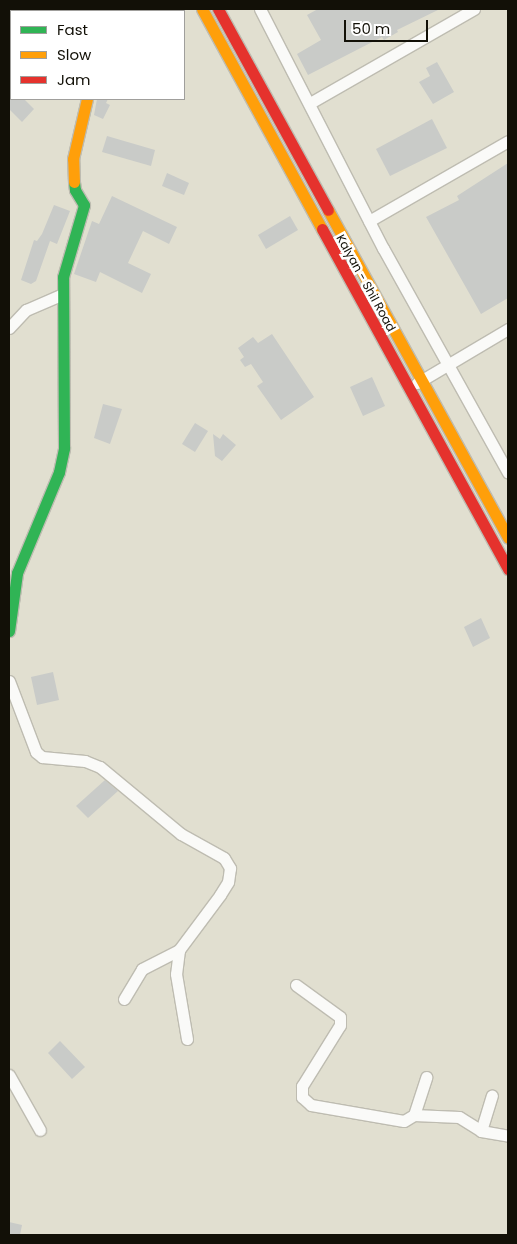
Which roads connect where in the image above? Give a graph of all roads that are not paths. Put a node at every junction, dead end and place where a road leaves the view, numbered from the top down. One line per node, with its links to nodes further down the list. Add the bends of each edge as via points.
1 (202, 9): 14 (main road, Kalyan - Shil Road)
2 (218, 9): 13 (main road, Kalyan - Shil Road)
3 (260, 9): 6 (street)
4 (474, 9): 6 (street)
5 (87, 100): 9 (main road, via 73,159 75,190 84,205 63,277)
6 (310, 104): 8 (street)
7 (508, 141): 8 (street)
8 (369, 221): 12 (street)
9 (62, 294): 10 (street, via 26,310); 18 (main road, via 64,448 59,472 17,573)
10 (9, 328)
11 (508, 329): 12 (street)
12 (448, 363): 13 (street); 15 (street)
13 (423, 380): 14 (street); 16 (main road, Kalyan - Shil Road)
14 (409, 387): 17 (main road, Kalyan - Shil Road)
15 (508, 473)
16 (508, 538)
17 (508, 569)
18 (9, 631)
19 (9, 681): 20 (street, via 36,752 42,757 85,761 100,767 181,834 224,858 230,868 228,882)
20 (180, 950): 22 (street, via 142,969); 23 (street, via 176,974)
21 (296, 985): 27 (street, via 340,1017 340,1025 302,1086 302,1097 311,1105 343,1113 404,1121)
22 (124, 1000)
23 (187, 1040)
24 (9, 1075): 28 (street)
25 (426, 1077): 27 (street)
26 (492, 1096): 29 (street)
27 (414, 1115): 29 (street, via 459,1117)
28 (40, 1130)
29 (481, 1130): 30 (street)
30 (508, 1136)

